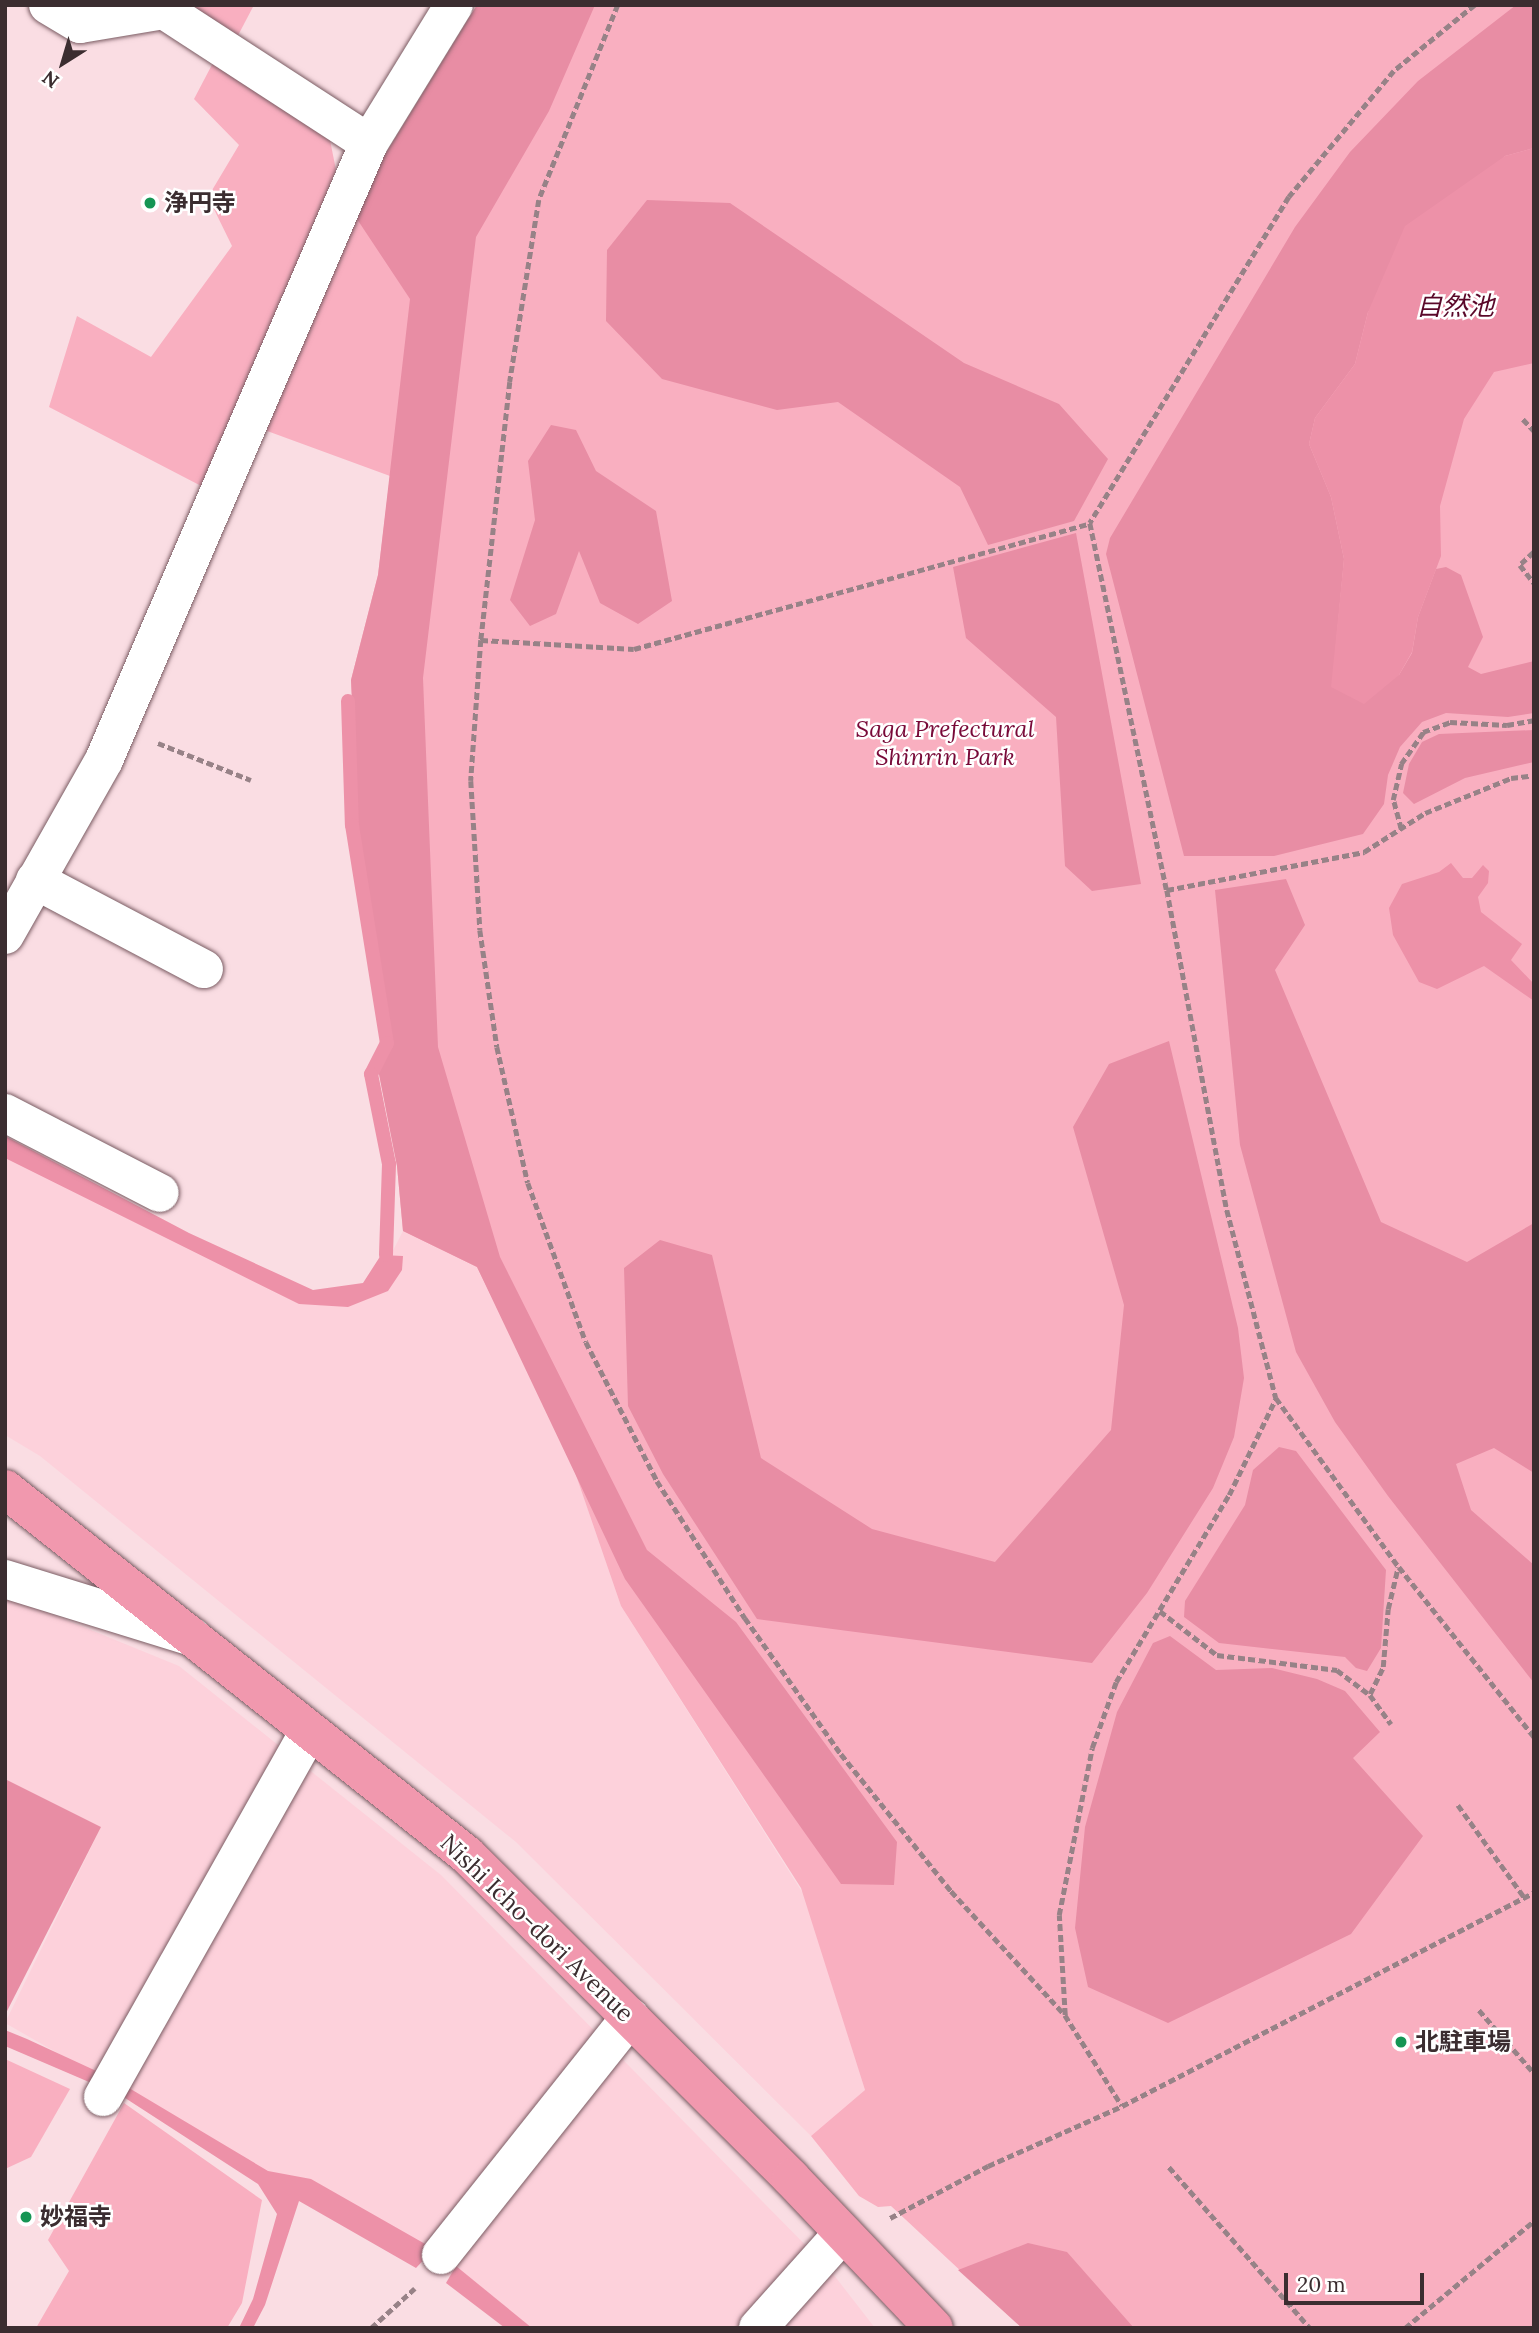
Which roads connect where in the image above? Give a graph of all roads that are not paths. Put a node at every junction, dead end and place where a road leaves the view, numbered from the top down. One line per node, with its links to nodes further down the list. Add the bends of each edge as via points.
1 (48, 5): 3 (street, via 80,24 164,10)
2 (454, 5): 3 (street)
3 (369, 143): 4 (street, via 118,727)
4 (34, 880): 5 (street); 6 (street)
5 (5, 935)
6 (204, 969)
7 (5, 1113): 8 (street)
8 (160, 1193)
9 (5, 1489): 11 (highway, Nishi Icho-dori Avenue)
10 (5, 1578): 11 (street)
11 (194, 1638): 12 (highway, Nishi Icho-dori Avenue)
12 (309, 1731): 13 (highway, Nishi Icho-dori Avenue, via 467,1855); 14 (street)
13 (630, 2017): 15 (highway, Nishi Icho-dori Avenue); 16 (street)
14 (110, 2085)
15 (843, 2233): 17 (street); 18 (highway, Nishi Icho-dori Avenue)
16 (432, 2268)
17 (758, 2328)
18 (934, 2328)

